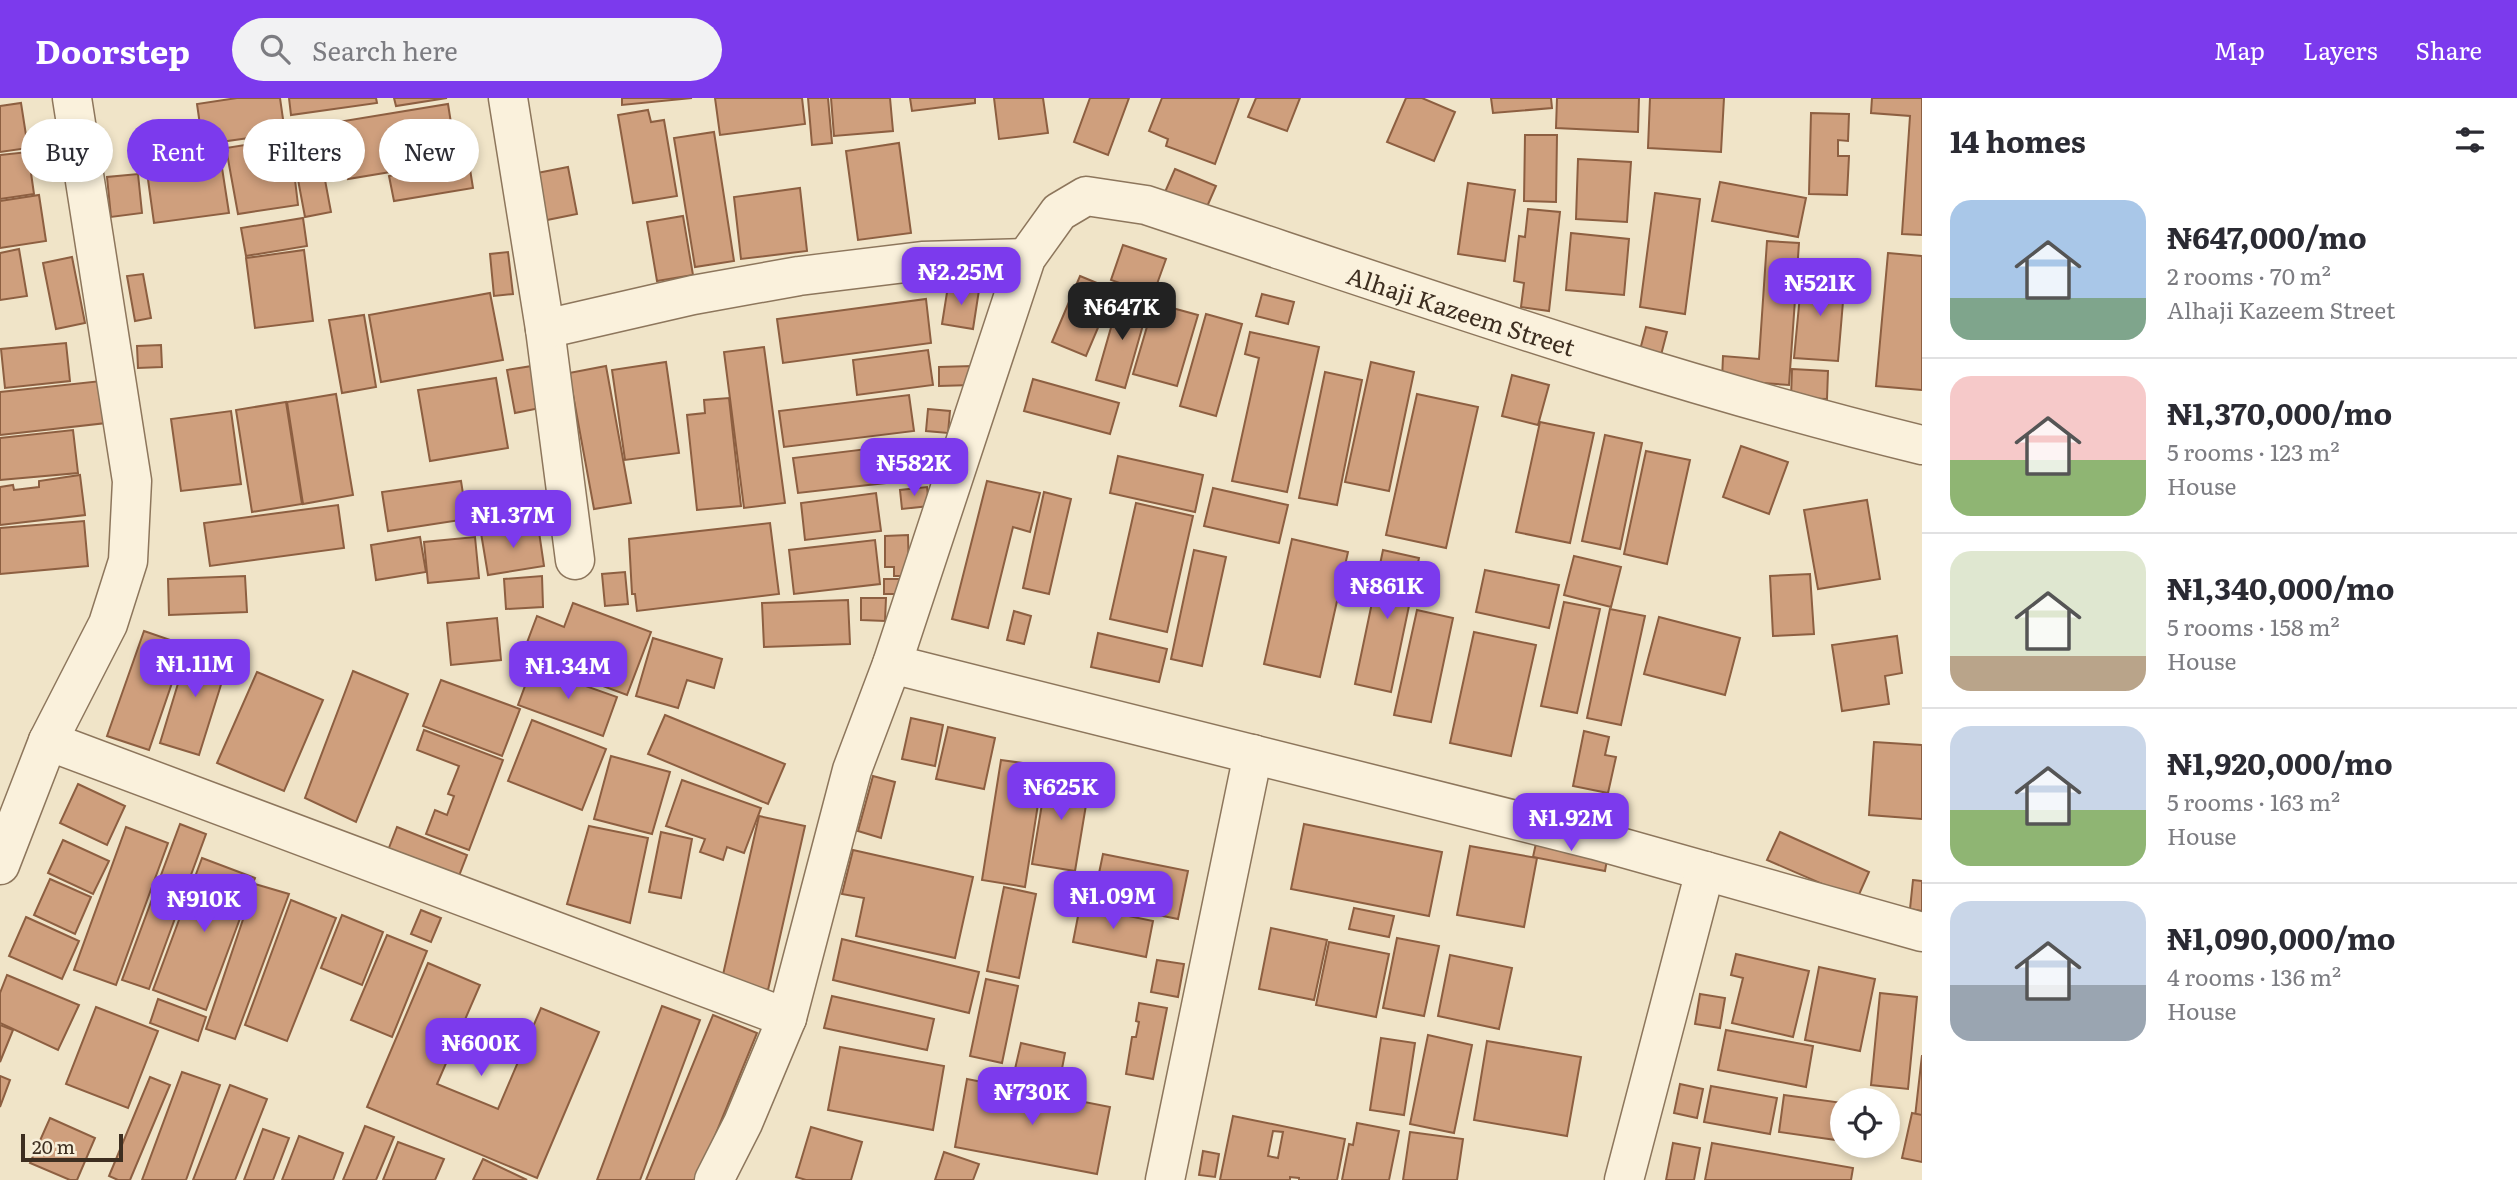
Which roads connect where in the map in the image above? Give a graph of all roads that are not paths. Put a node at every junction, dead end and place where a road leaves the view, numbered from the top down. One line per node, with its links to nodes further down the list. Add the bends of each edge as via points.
1 (72, 98): 8 (street, via 132,481 128,561 108,624)
2 (508, 98): 4 (street)
3 (1026, 258): 4 (street, via 922,261 799,276); 5 (street, Alhaji Kazeem Street, via 1059,212 1086,196 1146,205 1611,359); 7 (street, Alhaji Kazeem Street)
4 (545, 329): 6 (street)
5 (1922, 445)
6 (575, 560)
7 (892, 664): 9 (street); 13 (street, Alhaji Kazeem Street, via 852,770)
8 (48, 741): 10 (street); 13 (street)
9 (1253, 754): 11 (street); 15 (street)
10 (0, 865)
11 (1705, 871): 12 (street); 16 (street)
12 (1922, 932)
13 (787, 1018): 14 (street, Alhaji Kazeem Street)
14 (714, 1180)
15 (1165, 1180)
16 (1625, 1180)

